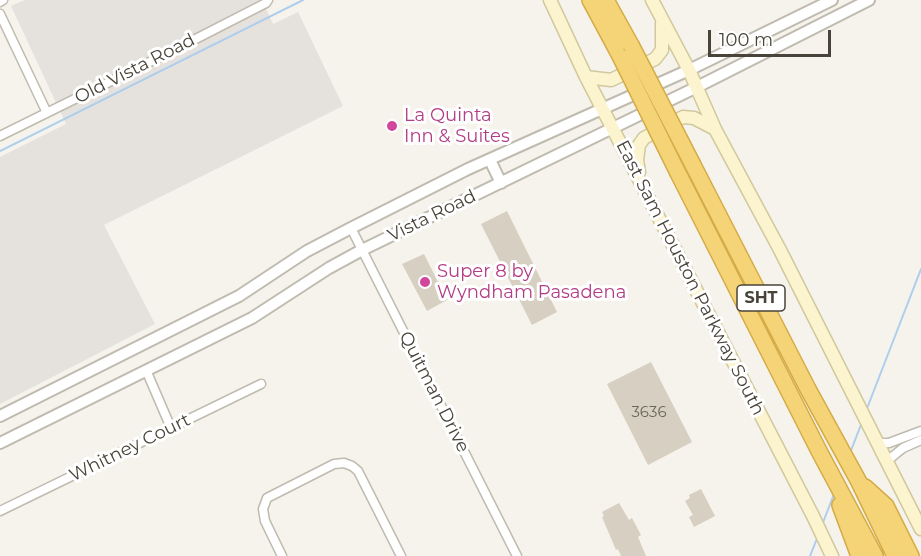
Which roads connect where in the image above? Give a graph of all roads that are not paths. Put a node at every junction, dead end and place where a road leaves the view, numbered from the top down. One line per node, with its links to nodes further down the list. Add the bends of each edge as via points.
1 (268, 0): 17 (street, Old Vista Road)
2 (550, 0): 14 (main road, East Sam Houston Parkway South)
3 (590, 0): 12 (highway, SHT)
4 (606, 0): 12 (highway, SHT)
5 (652, 0): 10 (main road)
6 (832, 0): 8 (street, Vista Road)
7 (869, 0): 11 (street, Vista Road)
8 (819, 7): 11 (street); 13 (street, Vista Road)
9 (0, 14): 17 (street)
10 (662, 21): 13 (main road); 14 (main road, via 662,50 655,59 611,80)
11 (826, 21): 15 (street, Vista Road)
12 (626, 51): 35 (highway, SHT, bridge, via 693,165 829,430); 37 (highway, SHT, bridge, via 678,173)
13 (689, 70): 15 (main road); 16 (street, Vista Road)
14 (586, 77): 16 (main road, East Sam Houston Parkway South)
15 (697, 87): 18 (street, Vista Road); 19 (main road)
16 (602, 108): 18 (main road, East Sam Houston Parkway South); 21 (street, Vista Road)
17 (47, 113): 20 (street, Old Vista Road)
18 (613, 128): 22 (main road, East Sam Houston Parkway South); 23 (street, Vista Road)
19 (715, 129): 22 (main road, via 683,117 644,138 637,160); 31 (main road)
20 (0, 136)
21 (490, 160): 23 (street); 24 (street, Vista Road)
22 (640, 181): 42 (main road, East Sam Houston Parkway South)
23 (501, 183): 25 (street, Vista Road)
24 (351, 228): 25 (street, Quitman Drive); 28 (street, Vista Road, via 307,251 239,296)
25 (362, 250): 26 (street, Vista Road, via 252,318); 41 (street, Quitman Drive)
26 (146, 370): 29 (street); 33 (street, Vista Road)
27 (261, 384): 29 (street, Whitney Court)
28 (0, 416)
29 (171, 428): 36 (street, Whitney Court)
30 (921, 431): 31 (street, via 889,443)
31 (876, 440): 34 (main road)
32 (921, 441): 34 (street, via 903,448)
33 (0, 443)
34 (887, 461): 38 (main road)
35 (865, 489): 45 (highway, SHT); 46 (highway, via 886,506)
36 (0, 511)
37 (849, 516): 43 (highway); 44 (highway)
38 (921, 529)
39 (282, 556): 40 (street, via 265,521 263,509 267,498 334,464 344,463 358,471)
40 (401, 556)
41 (517, 556)
42 (832, 556)
43 (859, 556)
44 (874, 556)
45 (895, 556)
46 (911, 556)

